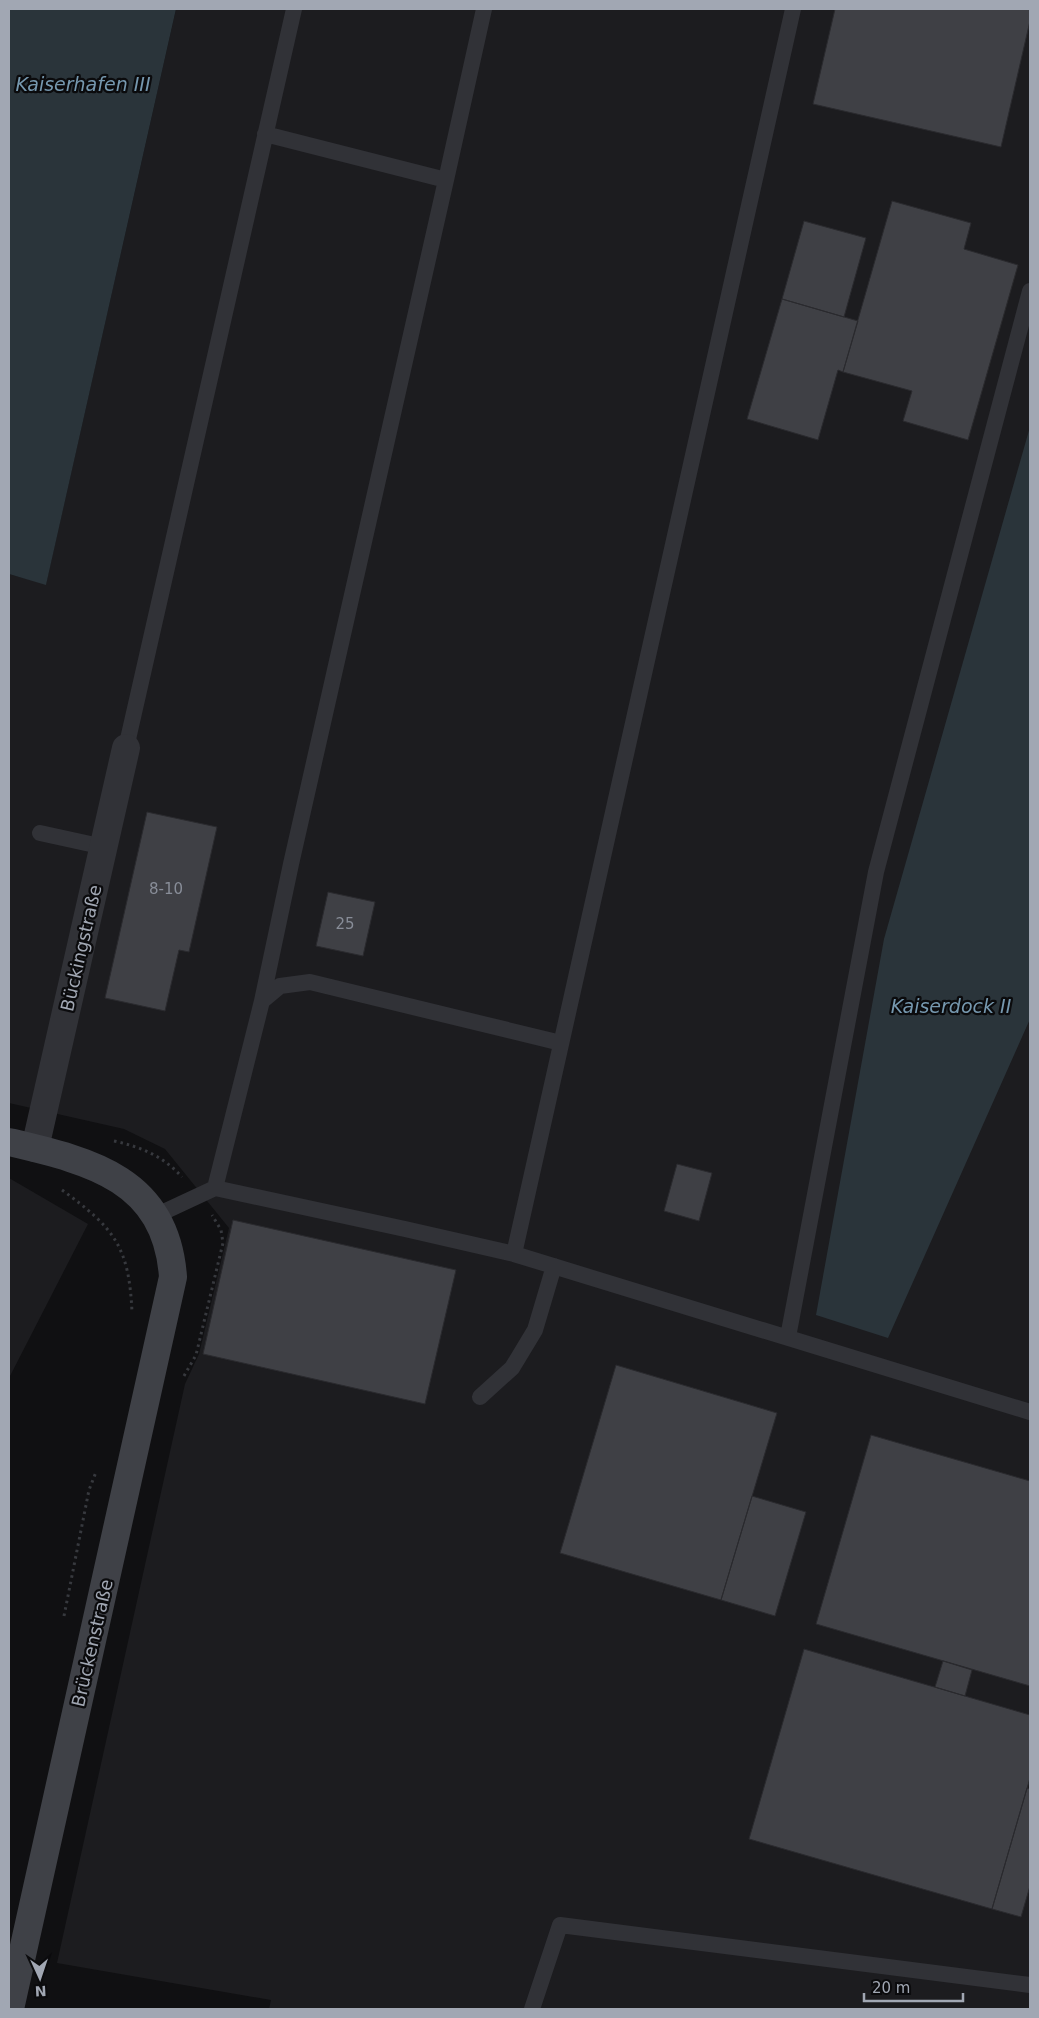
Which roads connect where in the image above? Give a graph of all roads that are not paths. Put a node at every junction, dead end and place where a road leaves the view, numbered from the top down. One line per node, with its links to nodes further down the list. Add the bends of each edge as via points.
1 (294, 9): 4 (lane)
2 (484, 9): 5 (lane)
3 (793, 9): 11 (lane)
4 (265, 134): 5 (lane); 7 (lane)
5 (446, 180): 10 (lane)
6 (1030, 291): 17 (lane, via 876,872)
7 (126, 748): 9 (street, Bückingstraße)
8 (40, 833): 9 (lane)
9 (104, 847): 12 (street, Bückingstraße)
10 (262, 1001): 11 (lane, via 280,986 310,982); 13 (lane)
11 (561, 1043): 15 (lane)
12 (22, 1145): 14 (main road, via 82,1160 106,1171 129,1186)
13 (215, 1188): 14 (lane); 15 (lane)
14 (155, 1216): 21 (main road, Brückenstraße, via 168,1244 173,1276)
15 (514, 1254): 16 (lane)
16 (554, 1266): 17 (lane); 18 (lane, via 535,1330 512,1368)
17 (788, 1337): 19 (lane)
18 (480, 1397)
19 (1030, 1412)
20 (1030, 1985): 22 (lane, via 560,1925)
21 (10, 2009)
22 (532, 2009)

